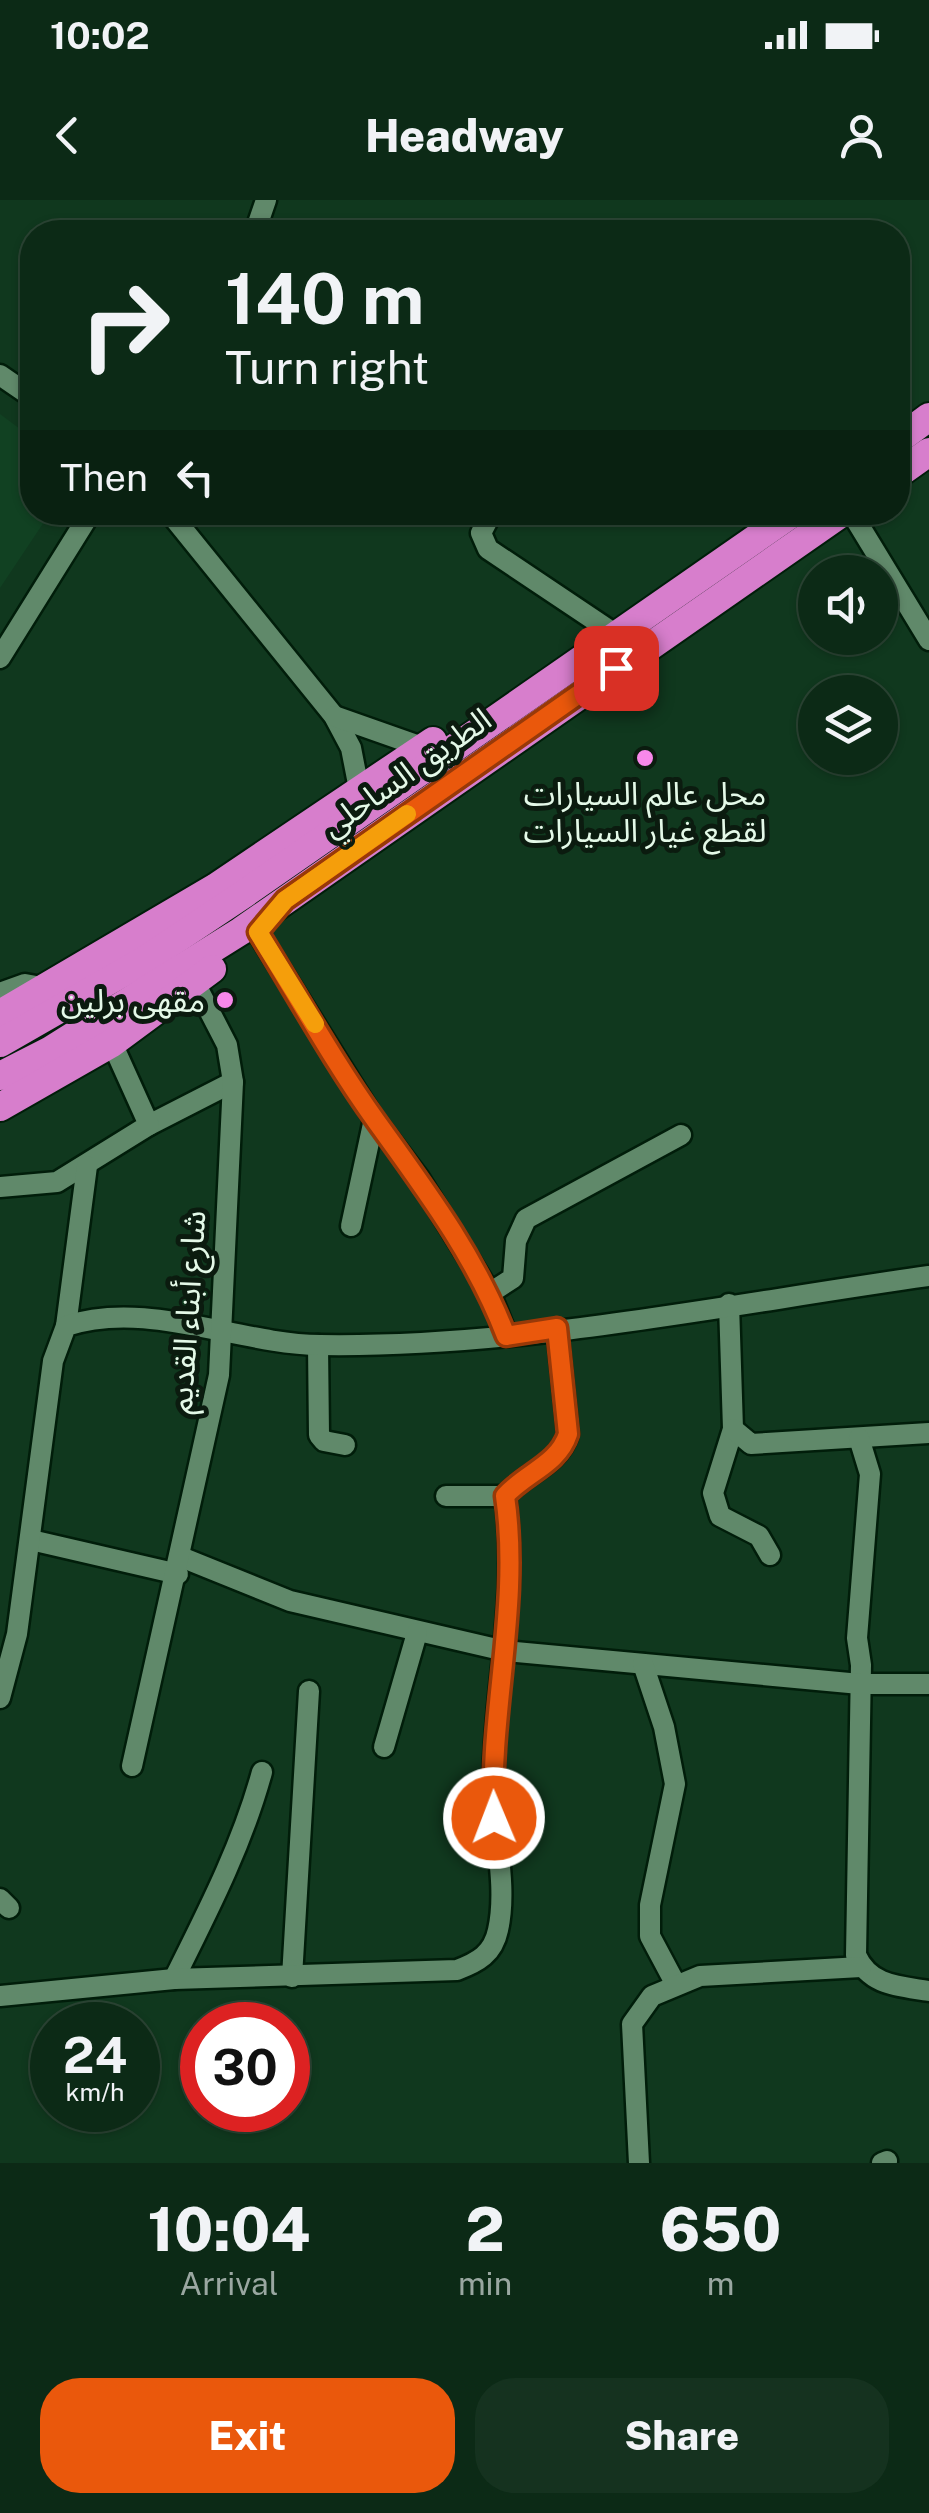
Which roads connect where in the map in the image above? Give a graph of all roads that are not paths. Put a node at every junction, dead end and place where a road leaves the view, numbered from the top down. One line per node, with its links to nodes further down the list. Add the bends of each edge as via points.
1 (82, 525): 9 (street)
2 (180, 525): 10 (street)
3 (485, 525): 7 (street, via 481,533 488,549)
4 (775, 525): 7 (highway, الطريق الساحلي)
5 (828, 525): 14 (highway, الطريق الساحلي)
6 (855, 525): 8 (street)
7 (615, 634): 11 (highway, الطريق الساحلي)
8 (929, 640)
9 (0, 658)
10 (334, 716): 12 (street); 13 (street, via 351,748)
11 (477, 728): 12 (highway); 20 (highway, الطريق الساحلي, via 146,960)
12 (422, 747): 13 (highway)
13 (359, 789): 17 (highway, via 216,887)
14 (285, 900): 15 (highway); 22 (highway, الطريق الساحلي, via 154,988)
15 (258, 932): 16 (highway); 25 (street)
16 (196, 982): 21 (highway); 23 (street, شارع أبناء القديم, via 227,1045)
17 (46, 988): 18 (street, via 26,984); 19 (highway)
18 (0, 993)
19 (0, 1014)
20 (0, 1043)
21 (112, 1043): 24 (highway); 26 (street)
22 (0, 1076)
23 (233, 1082): 26 (street); 36 (street, شارع أبناء القديم)
24 (0, 1107)
25 (374, 1118): 30 (street); 32 (street)
26 (150, 1125): 28 (street)
27 (681, 1135): 32 (street, via 526,1219 516,1241 513,1278)
28 (88, 1166): 29 (street, via 58,1182); 34 (street)
29 (0, 1188)
30 (351, 1226)
31 (929, 1276): 33 (street)
32 (490, 1294): 37 (street)
33 (729, 1304): 35 (street); 39 (street)
34 (66, 1326): 36 (street, via 108,1316); 45 (street, via 53,1362)
35 (557, 1328): 37 (street); 44 (street, via 565,1444)
36 (218, 1332): 38 (street); 47 (street, شارع أبناء القديم, via 219,1375)
37 (506, 1336): 38 (street)
38 (318, 1346): 42 (street, via 319,1435)
39 (733, 1429): 41 (street, via 750,1444); 46 (street, via 713,1492 720,1516 759,1536)
40 (929, 1433): 41 (street)
41 (859, 1438): 51 (street, via 870,1474 860,1578)
42 (345, 1445)
43 (446, 1496): 44 (street)
44 (505, 1496): 49 (street, via 512,1544)
45 (30, 1540): 47 (street); 54 (street)
46 (770, 1555)
47 (180, 1565): 48 (street); 56 (street, شارع أبناء القديم)
48 (417, 1633): 49 (street); 55 (street)
49 (506, 1651): 50 (street); 59 (street, via 493,1786 500,1902 493,1948 457,1970)
50 (643, 1664): 51 (street); 61 (street, via 675,1784 650,1904 650,1936)
51 (860, 1684): 52 (street); 58 (street, via 855,1935)
52 (929, 1684)
53 (309, 1692): 59 (street)
54 (0, 1698)
55 (384, 1746)
56 (132, 1766)
57 (262, 1772): 60 (street, via 233,1858)
58 (861, 1966): 61 (street); 62 (street, via 884,1983)
59 (292, 1976): 60 (street)
60 (174, 1979): 63 (street)
61 (675, 1983): 64 (street, via 652,1996 632,2024)
62 (929, 1990)
63 (0, 1996)
64 (639, 2163)

